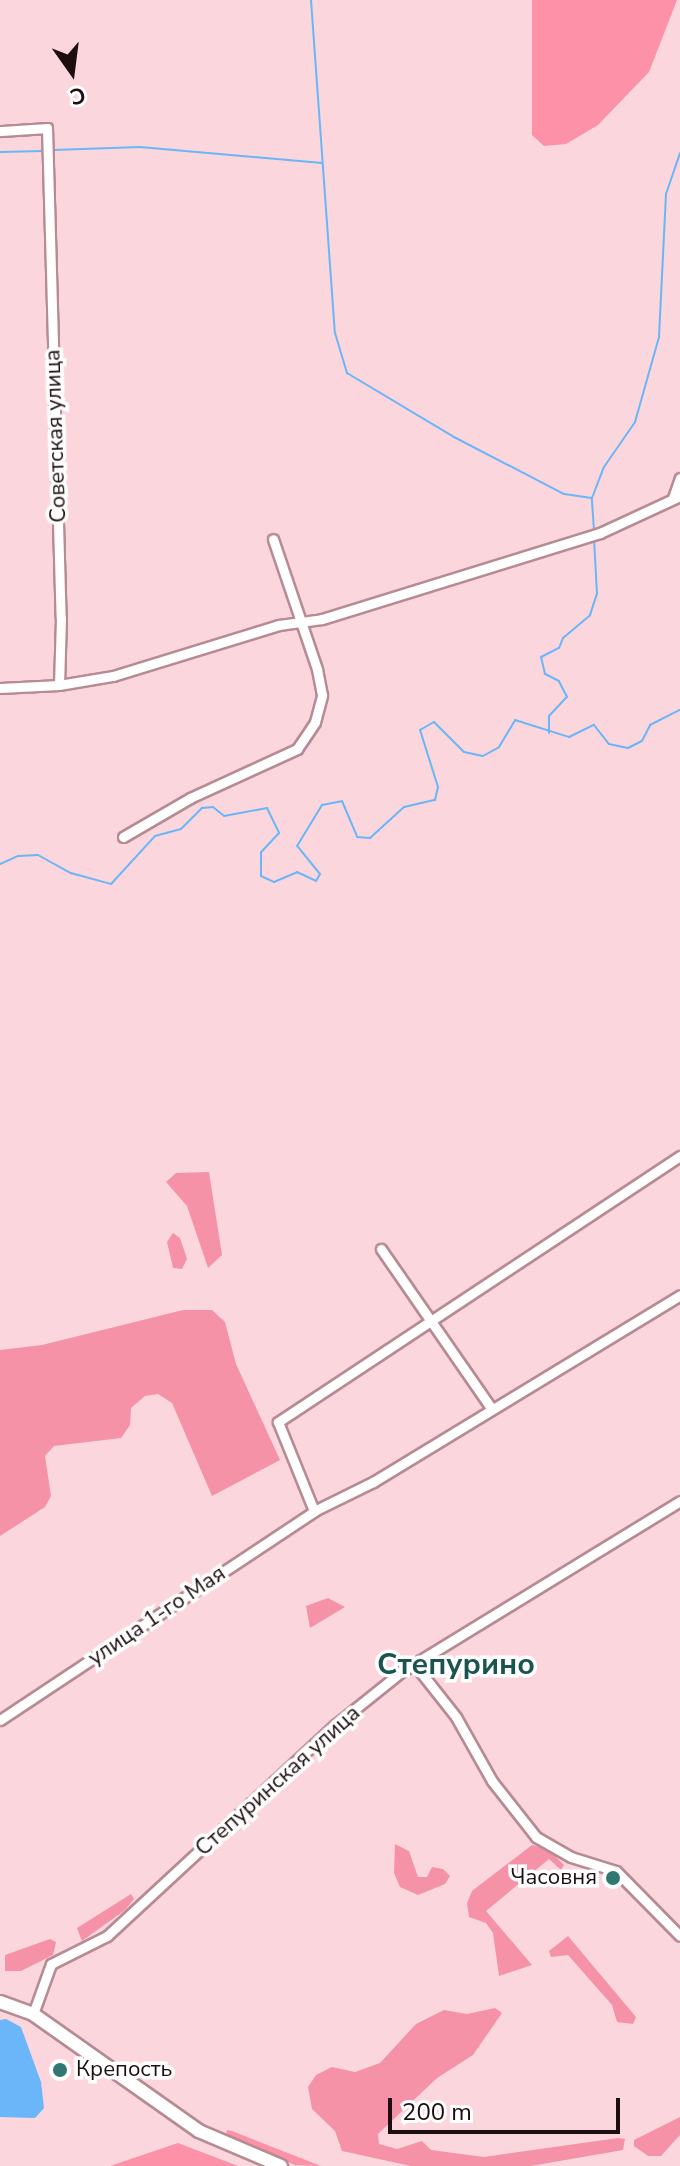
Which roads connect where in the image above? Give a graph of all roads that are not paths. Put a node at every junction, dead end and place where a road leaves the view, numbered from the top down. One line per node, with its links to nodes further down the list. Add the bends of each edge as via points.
1 (0, 131): 6 (street, Советская улица, via 47,128)
2 (680, 478): 3 (street)
3 (677, 497): 5 (street, via 600,533)
4 (273, 539): 5 (street)
5 (301, 622): 6 (street, via 113,676); 8 (street, via 322,695 315,722 297,749 190,798)
6 (59, 685): 7 (street)
7 (0, 688)
8 (123, 837)
9 (680, 1156): 12 (street)
10 (381, 1249): 12 (street)
11 (680, 1295): 13 (street, улица 1-го Мая)
12 (429, 1323): 13 (street); 15 (street, via 278,1422)
13 (491, 1408): 15 (street, улица 1-го Мая, via 373,1482)
14 (680, 1501): 16 (street, Степуринская улица)
15 (314, 1511): 17 (street, улица 1-го Мая)
16 (415, 1665): 18 (street, via 536,1837 571,1857 616,1871); 20 (street, Степуринская улица, via 335,1725 107,1936 51,1964)
17 (0, 1720)
18 (680, 1936)
19 (0, 2002): 20 (street)
20 (33, 2014): 21 (street, via 199,2131)
21 (281, 2166)

